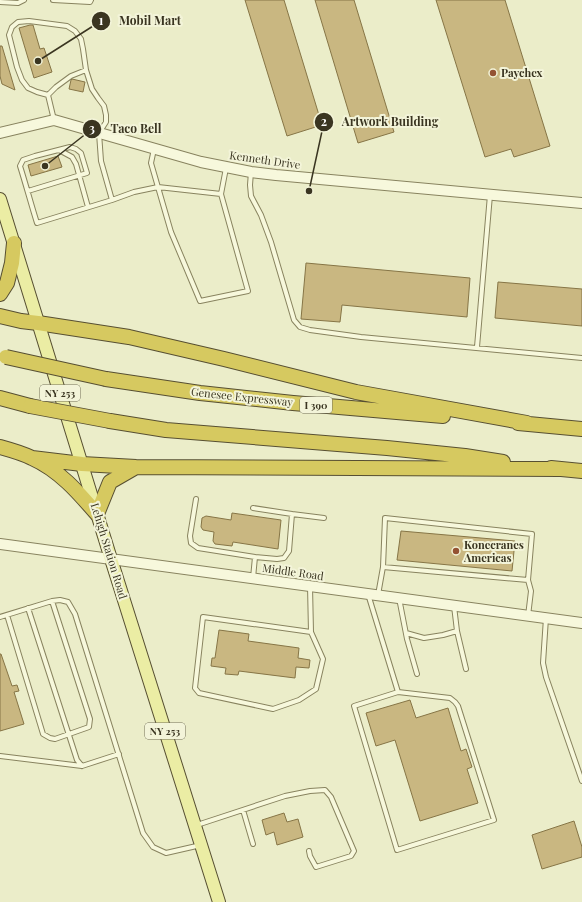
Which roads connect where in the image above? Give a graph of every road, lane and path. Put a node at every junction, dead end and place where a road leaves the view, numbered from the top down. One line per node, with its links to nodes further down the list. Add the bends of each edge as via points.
1 (24, 0): 4 (lane, via 18,3)
2 (53, 0): 3 (lane)
3 (91, 0)
4 (0, 2)
5 (86, 70): 6 (lane, via 71,76); 6 (lane, via 84,49 75,31 67,26 18,22 12,27 9,35 22,80 28,88); 9 (lane, via 106,115 106,122)
6 (48, 95): 7 (lane)
7 (54, 120): 8 (street, Kenneth Drive); 9 (street, Kenneth Drive)
8 (0, 133)
9 (99, 133): 10 (street, Kenneth Drive); 20 (lane, via 101,162)
10 (154, 149): 12 (street, Kenneth Drive); 15 (lane, via 151,163)
11 (59, 150): 14 (lane, via 72,157); 14 (lane, via 70,147 81,154 87,173); 16 (lane, via 23,160 20,166)
12 (226, 167): 13 (street, Kenneth Drive); 17 (lane)
13 (251, 172): 18 (street, Kenneth Drive); 27 (lane, via 251,196 271,242 294,320 300,327 361,337)
14 (79, 176): 16 (lane); 22 (lane)
15 (158, 187): 17 (lane); 17 (lane, via 171,232 200,301 248,291); 20 (lane)
16 (28, 191): 22 (lane, via 37,223)
17 (221, 194)
18 (490, 195): 21 (street, Kenneth Drive); 27 (lane)
19 (0, 199): 23 (main road, Lehigh Station Road / NY 253)
20 (112, 200): 22 (lane)
21 (582, 203)
22 (88, 207)
23 (14, 243): 24 (highway, via 7,283); 26 (main road, Lehigh Station Road / NY 253)
24 (0, 294)
25 (0, 316): 26 (highway)
26 (38, 323): 31 (highway, via 129,337 356,392); 35 (main road, Lehigh Station Road / NY 253)
27 (477, 347): 29 (lane)
28 (3, 356): 31 (highway, Genesee Expressway / I 390, bridge, via 106,379 200,394)
29 (582, 358)
30 (0, 398): 37 (highway, bridge, via 30,406 166,430 441,454)
31 (527, 423): 32 (highway, Genesee Expressway / I 390)
32 (582, 429)
33 (0, 447): 34 (highway)
34 (32, 458): 35 (highway); 41 (highway, via 50,467 70,484)
35 (82, 464): 36 (highway); 41 (main road, Lehigh Station Road / NY 253)
36 (136, 467): 37 (highway); 41 (highway, via 110,482)
37 (561, 469): 38 (highway)
38 (582, 471)
39 (196, 499): 45 (lane, via 191,543 198,548)
40 (253, 508): 42 (lane)
41 (97, 514): 46 (main road, Lehigh Station Road / NY 253)
42 (292, 514): 43 (lane); 45 (lane, via 289,551 284,558)
43 (324, 518)
44 (0, 544): 46 (street, Middle Road)
45 (255, 557): 48 (lane)
46 (111, 559): 48 (street, Middle Road); 74 (main road, Lehigh Station Road / NY 253)
47 (382, 567): 49 (lane); 49 (lane, via 385,518 532,534); 52 (lane)
48 (253, 578): 50 (street, Middle Road)
49 (528, 580): 58 (lane, via 531,591)
50 (310, 586): 51 (street, Middle Road); 63 (lane)
51 (368, 594): 52 (street, Middle Road); 67 (lane)
52 (378, 595): 53 (street, Middle Road)
53 (399, 598): 55 (street, Middle Road); 64 (lane)
54 (52, 601): 56 (lane); 68 (lane, via 90,719 89,727); 69 (lane, via 68,602 75,614)
55 (454, 605): 58 (street, Middle Road); 62 (lane)
56 (28, 608): 57 (lane); 68 (lane)
57 (7, 615): 59 (lane); 68 (lane, via 43,734 50,738)
58 (528, 616): 60 (street, Middle Road)
59 (0, 617)
60 (546, 618): 61 (street, Middle Road); 72 (lane, via 543,663 546,678)
61 (582, 623)
62 (457, 631): 64 (lane, via 424,638); 65 (lane)
63 (311, 632): 63 (lane, via 323,659 316,689 299,700 273,709 199,693 194,688 203,618)
64 (406, 633): 66 (lane)
65 (466, 669)
66 (417, 674)
67 (398, 692): 67 (lane, via 450,698 458,706 494,820 397,850 354,706)
68 (69, 734): 71 (lane, via 77,760)
69 (119, 754): 71 (lane); 76 (lane, via 143,833 153,847 166,853)
70 (0, 756): 71 (lane)
71 (82, 766)
72 (582, 781)
73 (243, 810): 74 (lane); 75 (lane); 77 (lane, via 285,796 324,790 331,797 354,851 351,856 316,867)
74 (195, 826): 76 (main road, Lehigh Station Road / NY 253)
75 (253, 844)
76 (201, 845): 78 (main road, Lehigh Station Road / NY 253)
77 (309, 851)
78 (219, 902)

